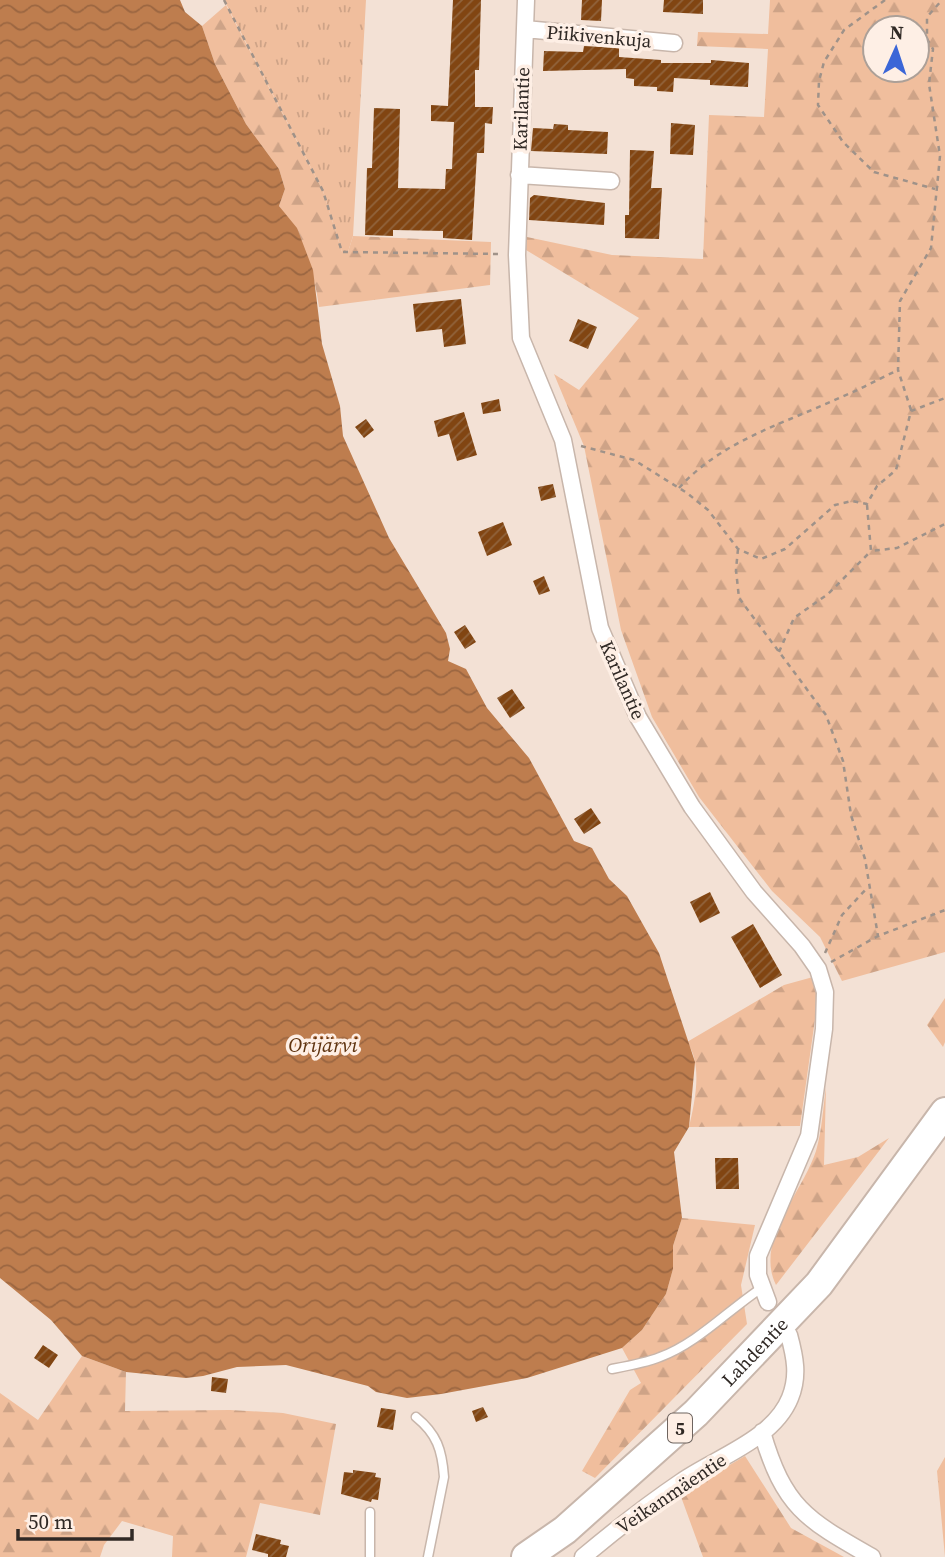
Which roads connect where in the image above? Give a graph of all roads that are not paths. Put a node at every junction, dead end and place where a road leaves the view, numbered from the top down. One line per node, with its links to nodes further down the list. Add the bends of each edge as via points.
1 (526, 0): 2 (street, Karilantie)
2 (525, 29): 3 (street, Piikivenkuja); 4 (street, Karilantie)
3 (674, 43)
4 (519, 175): 5 (street); 7 (street, Karilantie, via 517,288 522,338 563,440 600,628 638,717 692,807 818,969 825,992 809,1136 762,1241 758,1266)
5 (611, 181)
6 (945, 1112): 15 (highway, Lahdentie / 5, via 819,1284 696,1413 565,1530)
7 (765, 1294): 9 (lane, via 732,1307 693,1339 660,1357)
8 (789, 1335): 11 (street, via 795,1360 792,1390 778,1417)
9 (612, 1369)
10 (416, 1417): 14 (lane, via 433,1431 443,1464)
11 (762, 1432): 16 (street, Veikanmäentie, via 681,1481); 17 (street, via 769,1458 800,1511)
12 (370, 1512): 13 (lane)
13 (369, 1557)
14 (428, 1557)
15 (526, 1557)
16 (583, 1557)
17 (872, 1557)

